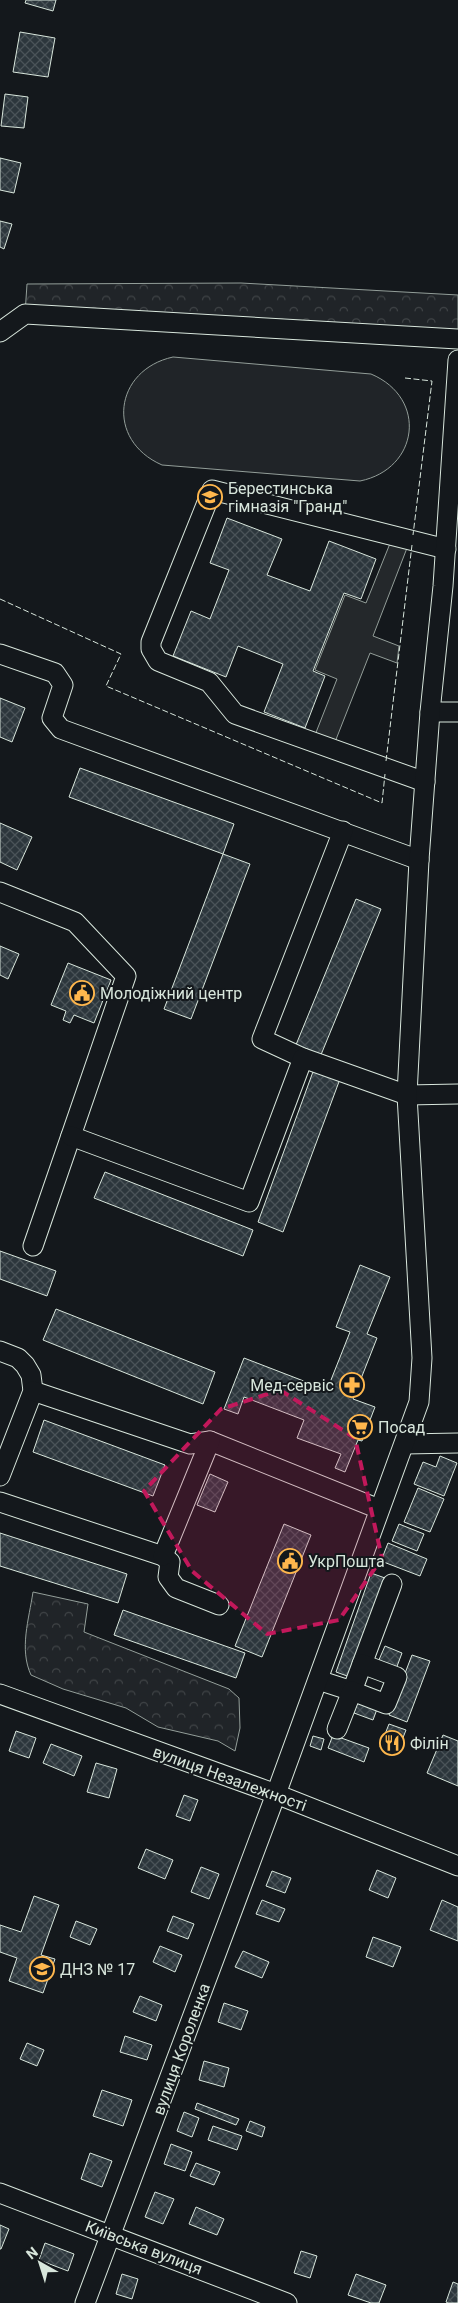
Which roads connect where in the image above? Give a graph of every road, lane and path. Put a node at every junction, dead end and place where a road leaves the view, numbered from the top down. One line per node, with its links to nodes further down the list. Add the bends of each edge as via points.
1 (0, 332): 2 (street, via 24,314)
2 (458, 339)
3 (458, 360): 4 (street, вулиця Короленка)
4 (446, 549): 5 (street, вулиця Короленка); 9 (street, via 212,490 151,649 158,661 209,682 234,714)
5 (451, 586): 7 (street, вулиця Короленка)
6 (0, 654): 10 (street, via 55,673 63,684 52,718 61,729)
7 (430, 712): 8 (street); 9 (street, вулиця Короленка)
8 (458, 712)
9 (425, 782): 11 (street, вулиця Короленка)
10 (343, 830): 11 (street); 13 (street, via 262,1039)
11 (419, 860): 15 (street, вулиця Короленка)
12 (0, 892): 16 (street, via 74,922 126,976)
13 (303, 1058): 15 (street); 16 (street, via 249,1202)
14 (458, 1094): 15 (street)
15 (407, 1095): 22 (street, вулиця Короленка, via 422,1358 418,1402)
16 (71, 1136): 17 (street)
17 (33, 1246)
18 (0, 1351): 19 (street, via 26,1365)
19 (33, 1391): 20 (street, via 190,1444); 23 (street)
20 (210, 1441): 25 (street); 26 (street)
21 (458, 1443): 22 (street)
22 (405, 1444): 25 (street, вулиця Короленка)
23 (0, 1476)
24 (0, 1502): 26 (street)
25 (379, 1509): 30 (street, вулиця Короленка)
26 (163, 1556): 28 (street, via 170,1562 168,1577 176,1588)
27 (392, 1584): 29 (street)
28 (219, 1605)
29 (362, 1664): 31 (street); 31 (street, via 397,1677 386,1704)
30 (318, 1680): 31 (street); 34 (street, вулиця Короленка)
31 (352, 1691): 33 (street)
32 (0, 1694): 34 (street, вулиця Незалежності)
33 (337, 1729)
34 (276, 1794): 35 (street, вулиця Незалежності); 37 (street, вулиця Короленка)
35 (458, 1866)
36 (0, 2193): 37 (street, Київська вулиця)
37 (112, 2235): 38 (street, вулиця Короленка); 39 (street, Київська вулиця)
38 (85, 2303)
39 (287, 2303)

